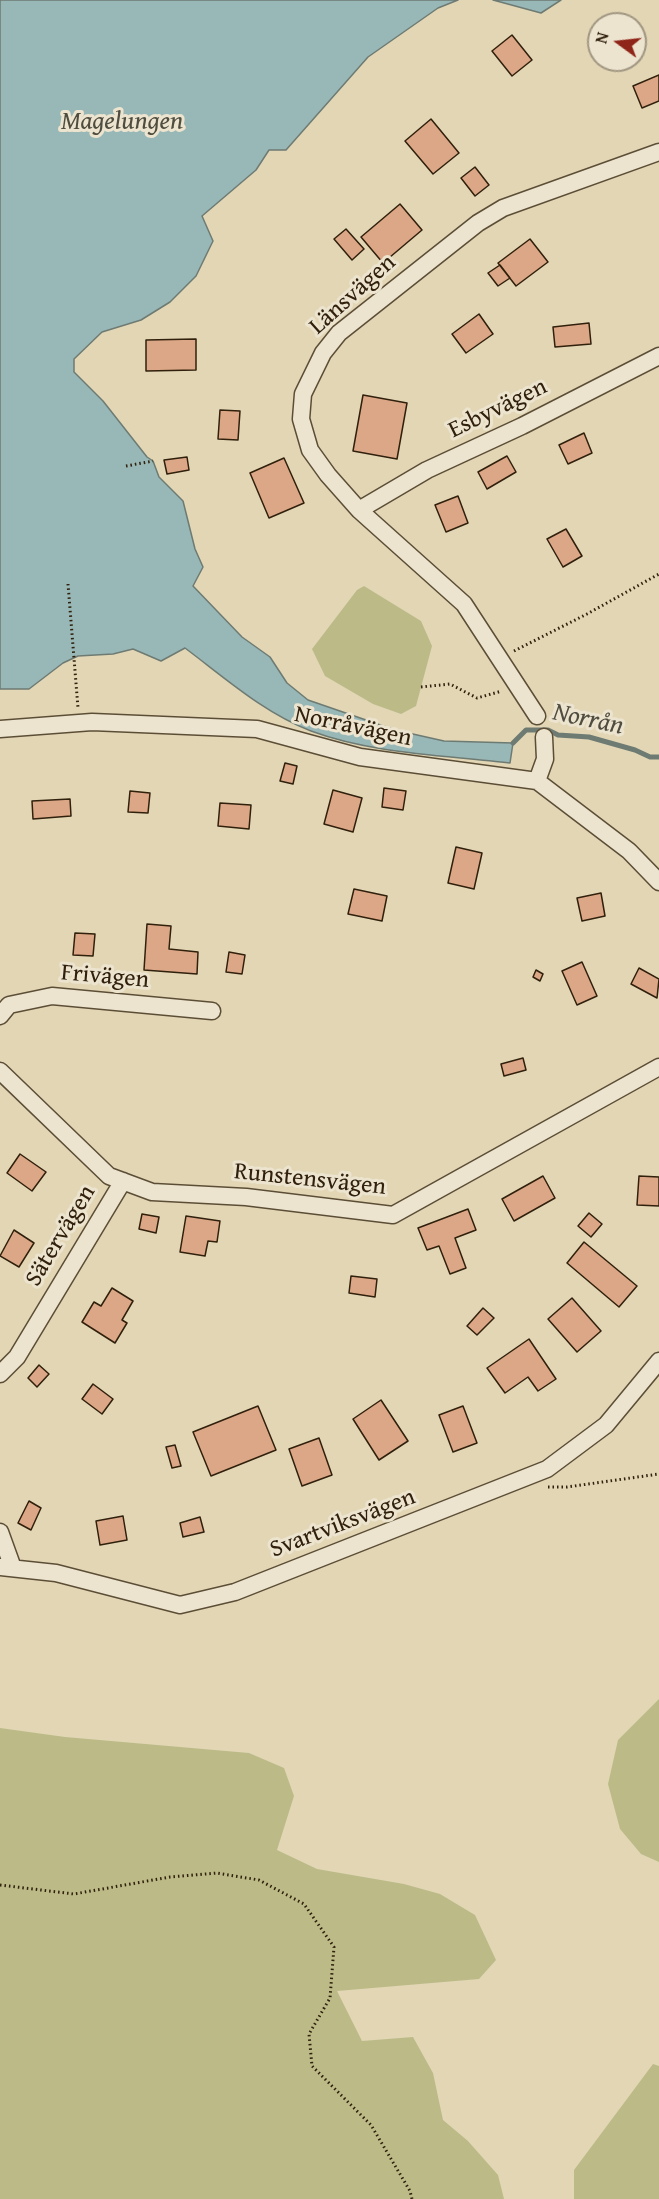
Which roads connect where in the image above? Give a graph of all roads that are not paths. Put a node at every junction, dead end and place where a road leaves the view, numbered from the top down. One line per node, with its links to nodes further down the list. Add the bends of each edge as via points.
1 (659, 152): 3 (street, Länsvägen, via 488,216 339,333 323,353 303,394 301,419 310,450)
2 (659, 356): 3 (street, Esbyvägen, via 427,470)
3 (360, 510): 4 (street, Länsvägen, via 464,603)
4 (537, 716)
5 (0, 729): 7 (street, Norråvägen, via 93,722 257,729 360,757)
6 (544, 737): 7 (street, via 545,759)
7 (537, 781): 8 (street, Norråvägen, via 629,851)
8 (659, 882)
9 (212, 1011): 10 (street, Frivägen, via 52,996 9,1005)
10 (0, 1016)
11 (659, 1067): 13 (street, Runstensvägen, via 393,1215 246,1197 152,1192)
12 (0, 1071): 13 (street, Runstensvägen, via 109,1176)
13 (123, 1181): 15 (street, Sätervägen, via 17,1358)
14 (659, 1361): 17 (street, Svartviksvägen, via 606,1425 548,1469 234,1592 180,1605 56,1573)
15 (0, 1374)
16 (0, 1533): 17 (street)
17 (7, 1568)

